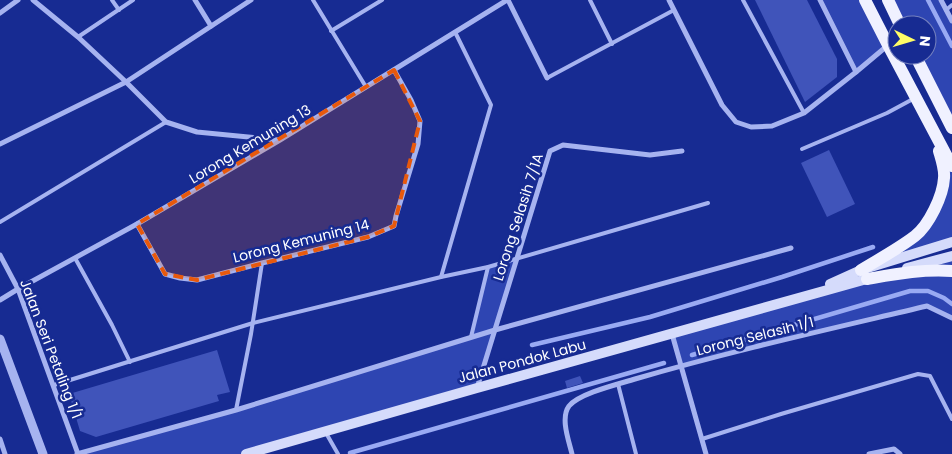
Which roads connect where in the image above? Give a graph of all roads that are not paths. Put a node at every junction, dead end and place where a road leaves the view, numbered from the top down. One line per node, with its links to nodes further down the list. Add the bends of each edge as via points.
1 (18, 0): 21 (street)
2 (33, 0): 27 (street)
3 (112, 0): 18 (lane)
4 (133, 0): 18 (lane)
5 (195, 0): 24 (street)
6 (251, 0): 24 (street)
7 (313, 0): 25 (lane)
8 (382, 0): 25 (lane)
9 (508, 0): 26 (street, Lorong Kemuning 13); 35 (street)
10 (590, 0): 29 (lane)
11 (669, 0): 19 (street)
12 (743, 0): 39 (lane)
13 (820, 0): 34 (street)
14 (865, 0): 28 (main road)
15 (888, 0): 22 (main road)
16 (941, 0): 20 (street)
17 (952, 5): 20 (lane)
18 (119, 10): 27 (lane)
19 (674, 10): 29 (lane); 39 (street, via 722,105 736,122 751,127 772,126)
20 (946, 10): 23 (street)
21 (0, 13)
22 (895, 15)
23 (952, 21)
24 (211, 26): 36 (street)
25 (331, 31): 37 (lane)
26 (455, 32): 33 (street, Lorong Kemuning 13); 61 (lane, via 491,105)
27 (78, 37): 36 (street)
28 (887, 43)
29 (612, 44): 35 (lane)
30 (887, 46): 34 (street)
31 (899, 65): 38 (main road)
32 (920, 65): 42 (main road)
33 (394, 70): 37 (street, Lorong Kemuning 13); 57 (street, Lorong Kemuning 14, via 420,121 418,144 394,226 368,237)
34 (856, 72): 39 (street)
35 (547, 78)
36 (126, 82): 40 (street); 44 (street)
37 (366, 87): 43 (street, Lorong Kemuning 13)
38 (916, 97): 41 (main road); 45 (lane, via 887,113)
39 (804, 114)
40 (166, 122): 43 (street, via 197,132); 49 (lane)
41 (930, 123): 47 (main road); 60 (main road, via 944,176 935,208 917,235)
42 (952, 128)
43 (280, 140): 50 (street, Lorong Kemuning 13)
44 (0, 144)
45 (802, 149)
46 (682, 151): 56 (street, Lorong Selasih 7/1A, via 650,154 562,145 550,151)
47 (952, 166)
48 (708, 203): 56 (lane)
49 (0, 222)
50 (137, 224): 55 (street, Lorong Kemuning 13); 57 (street, Lorong Kemuning 14, via 165,274 197,280)
51 (952, 242): 60 (main road, Jalan Pondok Labu)
52 (791, 248): 66 (street)
53 (0, 255): 62 (street, Jalan Seri Petaling 1/1)
54 (952, 256): 60 (main road, Jalan Pondok Labu)
55 (75, 258): 62 (street, Lorong Kemuning 13); 70 (lane)
56 (517, 259): 58 (lane); 66 (street, Lorong Selasih 7/1A)
57 (262, 263): 65 (lane)
58 (488, 267): 61 (lane); 68 (lane)
59 (952, 271): 60 (main road)
60 (864, 274): 67 (main road, Jalan Pondok Labu, via 804,296)
61 (441, 277): 65 (lane)
62 (18, 289): 63 (street, Lorong Kemuning 13); 73 (street, Jalan Seri Petaling 1/1)
63 (0, 300)
64 (952, 318): 71 (street, Lorong Selasih 1/1, via 927,306)
65 (253, 324): 70 (lane); 75 (lane)
66 (495, 330): 68 (street); 74 (street, Lorong Selasih 7/1A)
67 (672, 334): 71 (street); 74 (main road, Jalan Pondok Labu)
68 (470, 337): 75 (street)
69 (0, 340): 81 (street)
70 (130, 362): 73 (lane)
71 (681, 366): 72 (street, Lorong Selasih 1/1); 79 (street)
72 (618, 384): 85 (street, Lorong Selasih 1/1, via 575,400 568,408 565,416); 86 (lane)
73 (54, 385): 82 (street, Jalan Seri Petaling 1/1)
74 (477, 388): 77 (main road, Jalan Pondok Labu)
75 (236, 410): 82 (street)
76 (952, 419): 79 (lane, via 930,376 918,374)
77 (325, 431): 83 (main road, Jalan Pondok Labu); 84 (lane)
78 (0, 439): 80 (street)
79 (702, 439): 87 (street)
80 (5, 454)
81 (43, 454)
82 (78, 454)
83 (246, 454)
84 (338, 454)
85 (572, 454)
86 (636, 454)
87 (706, 454)
88 (869, 454): 89 (street, via 894,449)
89 (900, 454)

